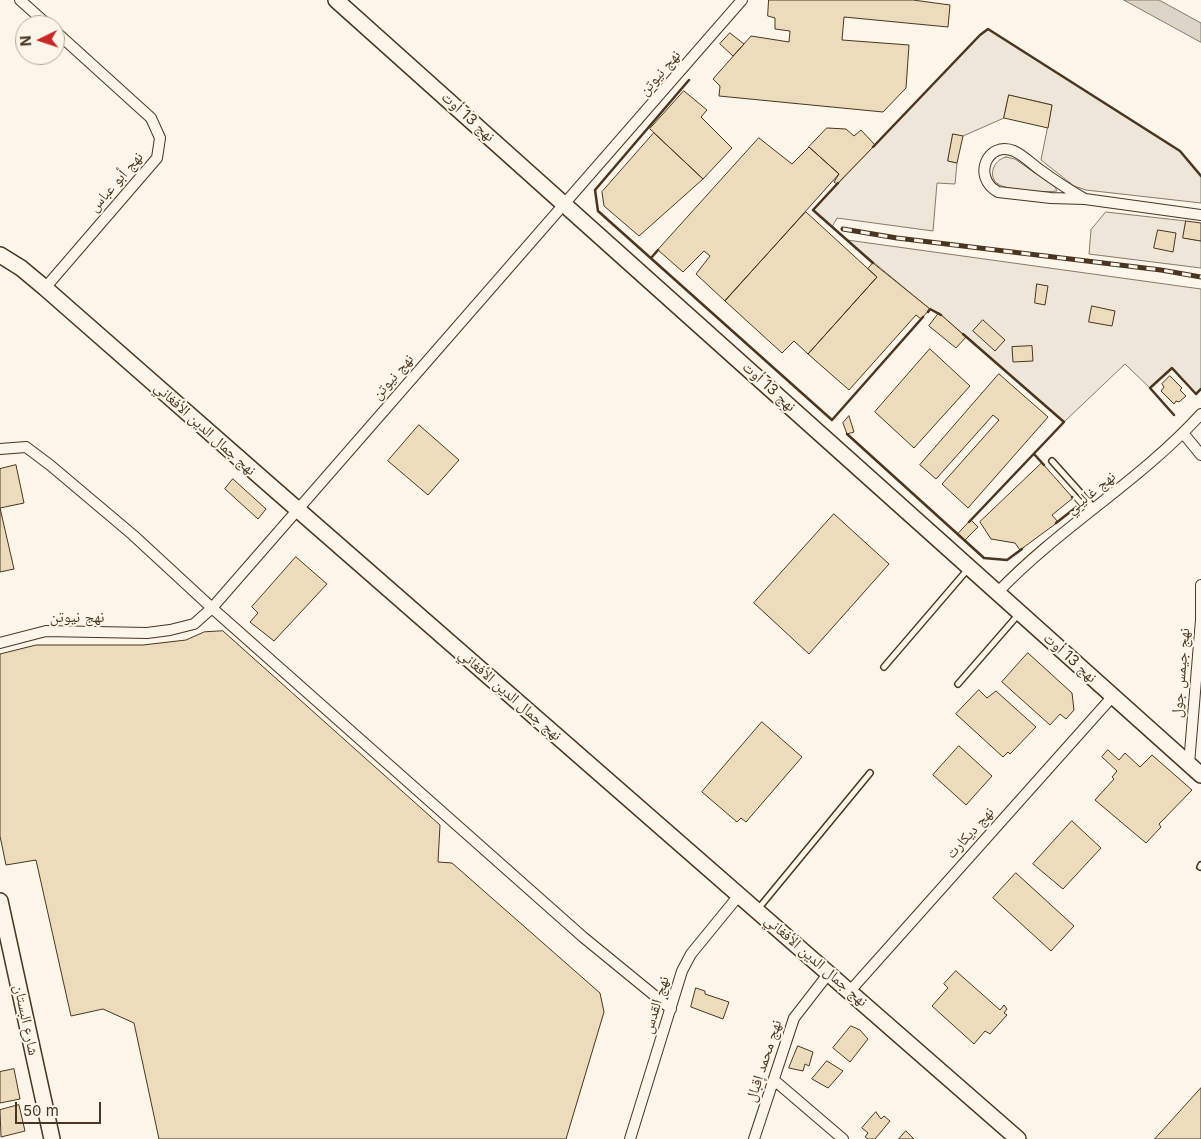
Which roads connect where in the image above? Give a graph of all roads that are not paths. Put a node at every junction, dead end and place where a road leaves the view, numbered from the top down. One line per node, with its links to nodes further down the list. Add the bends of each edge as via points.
1 (20, 0): 4 (street)
2 (336, 0): 7 (main road, نهج 13 أوت)
3 (742, 0): 7 (street, نهج نيوتن)
4 (37, 15)
5 (65, 40): 10 (street, نهج أبو عباس, via 151,118 160,138 156,158)
6 (1085, 199): 6 (street, via 1014,151 1000,150 985,164 984,178 998,192); 8 (street)
7 (566, 204): 17 (street, نهج نيوتن); 18 (main road, نهج 13 أوت)
8 (1201, 214)
9 (0, 255): 10 (main road, نهج جمال الدين الأفغاني)
10 (45, 288): 17 (main road, نهج جمال الدين الأفغاني)
11 (1201, 414): 12 (street, نهج غاليلي)
12 (1183, 433): 14 (street); 16 (street, نهج غاليلي)
13 (0, 449): 21 (street, via 22,446 30,450 134,534)
14 (1201, 455)
15 (1052, 461): 16 (lane)
16 (1095, 509): 20 (street, نهج غاليلي, via 1019,570)
17 (296, 510): 21 (street, نهج نيوتن); 31 (main road, نهج جمال الدين الأفغاني)
18 (970, 567): 20 (main road, نهج 13 أوت); 25 (lane)
19 (1201, 585): 23 (street, نهج جيمس جول)
20 (998, 592): 22 (main road, نهج 13 أوت)
21 (212, 608): 24 (street, نهج نيوتن, via 194,624 170,630 147,633 46,631); 36 (street, via 583,938)
22 (1020, 612): 26 (lane); 27 (main road, نهج 13 أوت)
23 (1201, 620): 28 (street, نهج جيمس جول)
24 (0, 643)
25 (884, 667)
26 (958, 684)
27 (1113, 696): 28 (main road, نهج 13 أوت); 35 (street, نهج ديكارت)
28 (1189, 764): 30 (main road, نهج 13 أوت)
29 (870, 773): 33 (lane)
30 (1201, 775)
31 (740, 894): 33 (main road, نهج جمال الدين الأفغاني); 36 (street, نهج القدس, via 691,954 682,971)
32 (0, 901): 38 (main road, شارع البستان)
33 (758, 910): 34 (main road, نهج جمال الدين الأفغاني)
34 (829, 973): 35 (main road, نهج جمال الدين الأفغاني); 37 (street, نهج محمد إقبال, via 794,1018)
35 (850, 991): 42 (main road, نهج جمال الدين الأفغاني)
36 (671, 1009): 39 (street, نهج القدس)
37 (774, 1080): 40 (street, نهج محمد إقبال); 41 (street)
38 (52, 1139)
39 (630, 1139)
40 (754, 1139)
41 (843, 1139)
42 (1018, 1139)

